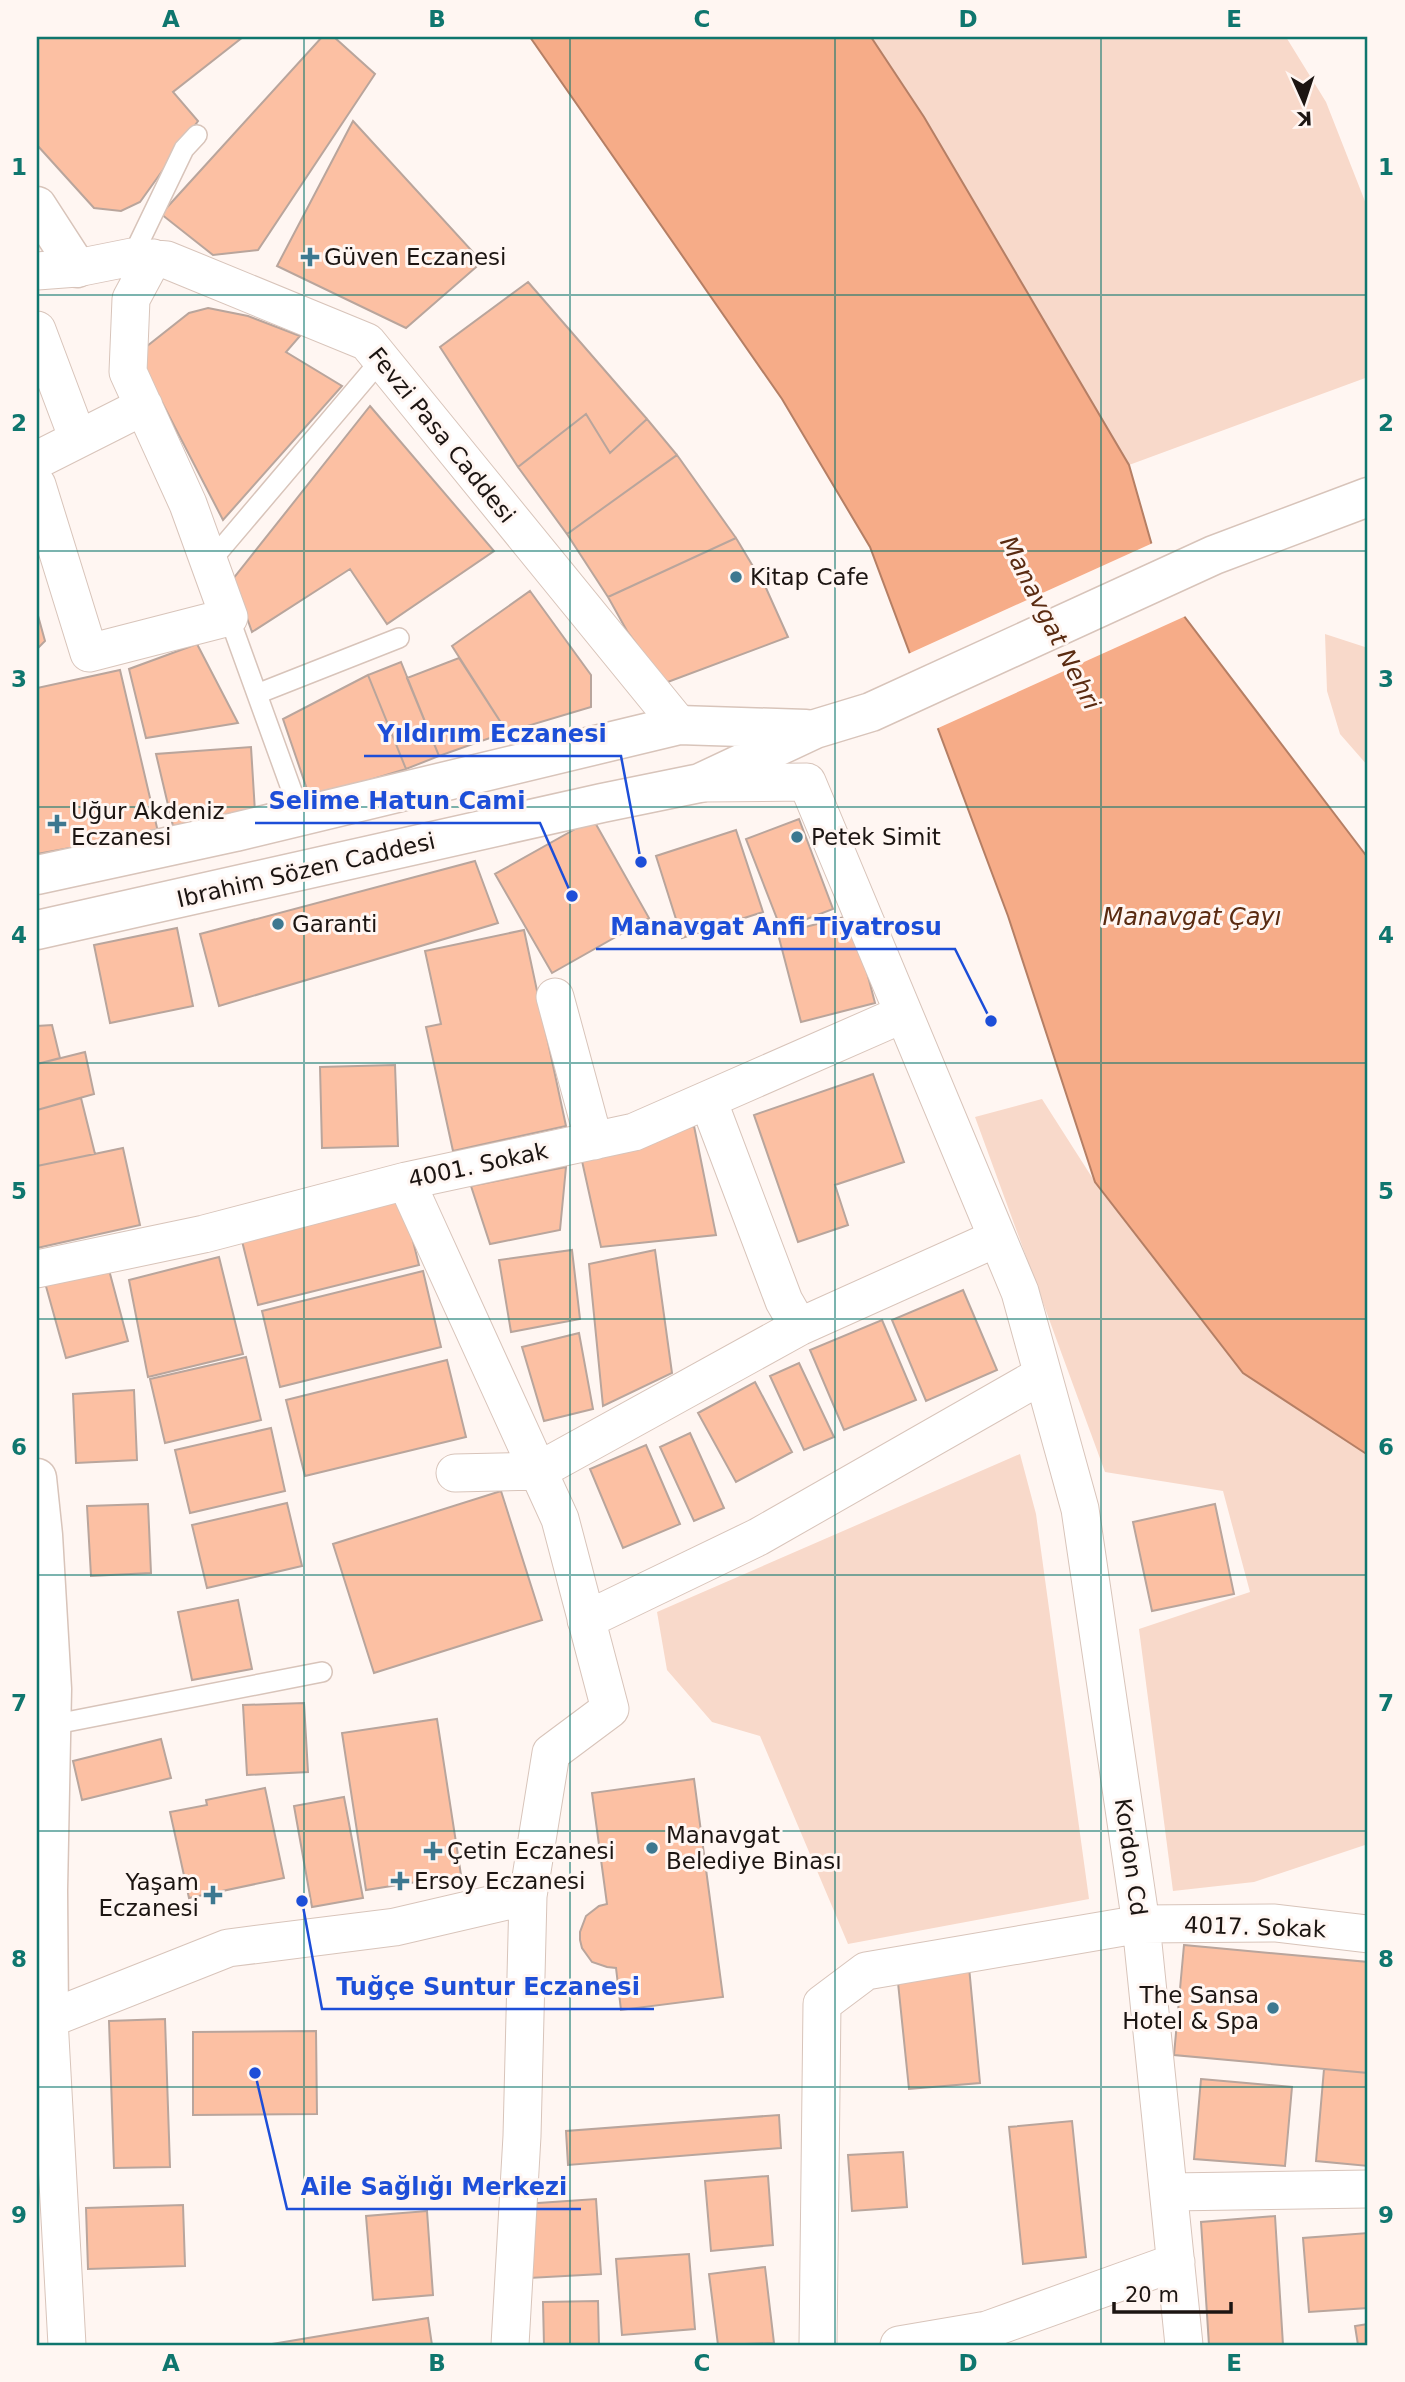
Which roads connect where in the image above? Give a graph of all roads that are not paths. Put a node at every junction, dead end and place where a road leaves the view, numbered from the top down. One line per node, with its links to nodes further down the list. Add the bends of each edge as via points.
1 (197, 135): 3 (lane, via 184,149)
2 (37, 206): 4 (main road)
3 (142, 258): 4 (street, Fevzi Pasa Caddesi); 7 (street, Fevzi Pasa Caddesi, via 167,260 367,342); 8 (street, via 131,299 128,372)
4 (77, 268): 5 (street, Fevzi Pasa Caddesi)
5 (37, 271)
6 (37, 330): 9 (street)
7 (381, 360): 13 (lane); 17 (street, Fevzi Pasa Caddesi)
8 (144, 406): 9 (street); 13 (street)
9 (78, 439): 10 (street)
10 (37, 460)
11 (37, 485): 14 (street, via 89,653)
12 (1361, 498): 18 (main road, via 1214,555 871,712)
13 (209, 563): 14 (street)
14 (229, 617): 16 (lane)
15 (399, 638): 16 (lane)
16 (257, 694): 20 (lane)
17 (679, 725): 18 (main road); 20 (main road)
18 (815, 729): 19 (main road, Ibrahim Sözen Caddesi)
19 (700, 783): 22 (main road, Ibrahim Sözen Caddesi); 24 (street, Kordon Cd, via 807,782)
20 (301, 816): 21 (main road)
21 (37, 876)
22 (37, 930)
23 (555, 997): 26 (street)
24 (903, 1014): 25 (street, 4001. Sokak); 28 (street, Kordon Cd)
25 (708, 1100): 26 (street, 4001. Sokak, via 634,1132); 30 (street, via 784,1301)
26 (594, 1141): 27 (street, 4001. Sokak)
27 (406, 1181): 29 (street, 4001. Sokak, via 204,1234); 32 (street)
28 (997, 1238): 30 (street); 31 (street, Kordon Cd, via 1020,1292)
29 (37, 1269)
30 (799, 1327): 32 (street)
31 (1042, 1375): 36 (street, via 758,1537); 41 (street, Kordon Cd, via 1080,1509)
32 (538, 1471): 33 (street); 36 (street, via 560,1520)
33 (455, 1473)
34 (37, 1478): 35 (main road)
35 (40, 1536): 38 (main road)
36 (586, 1620): 40 (street, via 610,1709 551,1753)
37 (322, 1672): 38 (lane)
38 (51, 1725): 39 (main road)
39 (42, 1890): 43 (main road)
40 (528, 1896): 43 (street, via 395,1927 228,1948); 49 (street, via 522,2136)
41 (1141, 1924): 42 (street, 4017. Sokak, via 1275,1923); 46 (street, Kordon Cd); 50 (street, 4017. Sokak, via 866,1971 822,2004)
42 (1368, 1934)
43 (43, 2024): 44 (street)
44 (46, 2111): 48 (street)
45 (1368, 2189): 46 (street)
46 (1169, 2192): 47 (street, Kordon Cd)
47 (1176, 2262): 51 (street, via 986,2330); 52 (street, Kordon Cd)
48 (67, 2345)
49 (510, 2345)
50 (818, 2345)
51 (899, 2345)
52 (1185, 2345)

